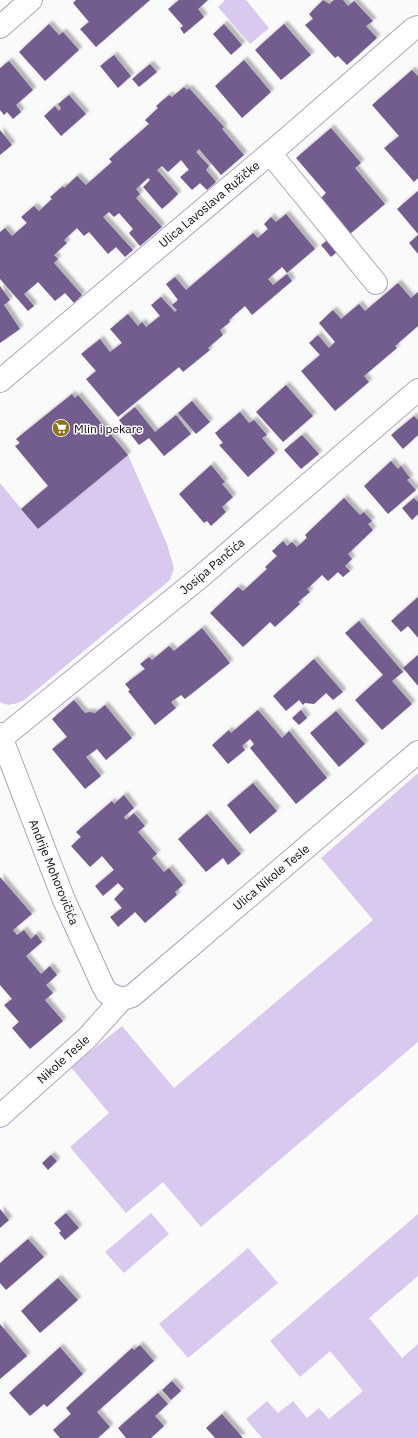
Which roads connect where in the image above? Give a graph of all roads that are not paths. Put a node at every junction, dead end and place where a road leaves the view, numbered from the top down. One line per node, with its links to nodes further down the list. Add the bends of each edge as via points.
1 (31, 0): 2 (street)
2 (0, 27)
3 (418, 27): 4 (street, Ulica Lavoslava Ružičke)
4 (270, 153): 5 (street); 6 (street, Ulica Lavoslava Ružičke)
5 (376, 283)
6 (0, 381)
7 (418, 390): 8 (street, Josipa Pančića, via 198,579)
8 (1, 736): 10 (street, Andrije Mohorovičića, via 64,900 99,979 107,993)
9 (418, 752): 10 (street, Ulica Nikole Tesle, via 132,996)
10 (122, 998): 11 (street, Nikole Tesle, via 87,1038)
11 (0, 1116)

